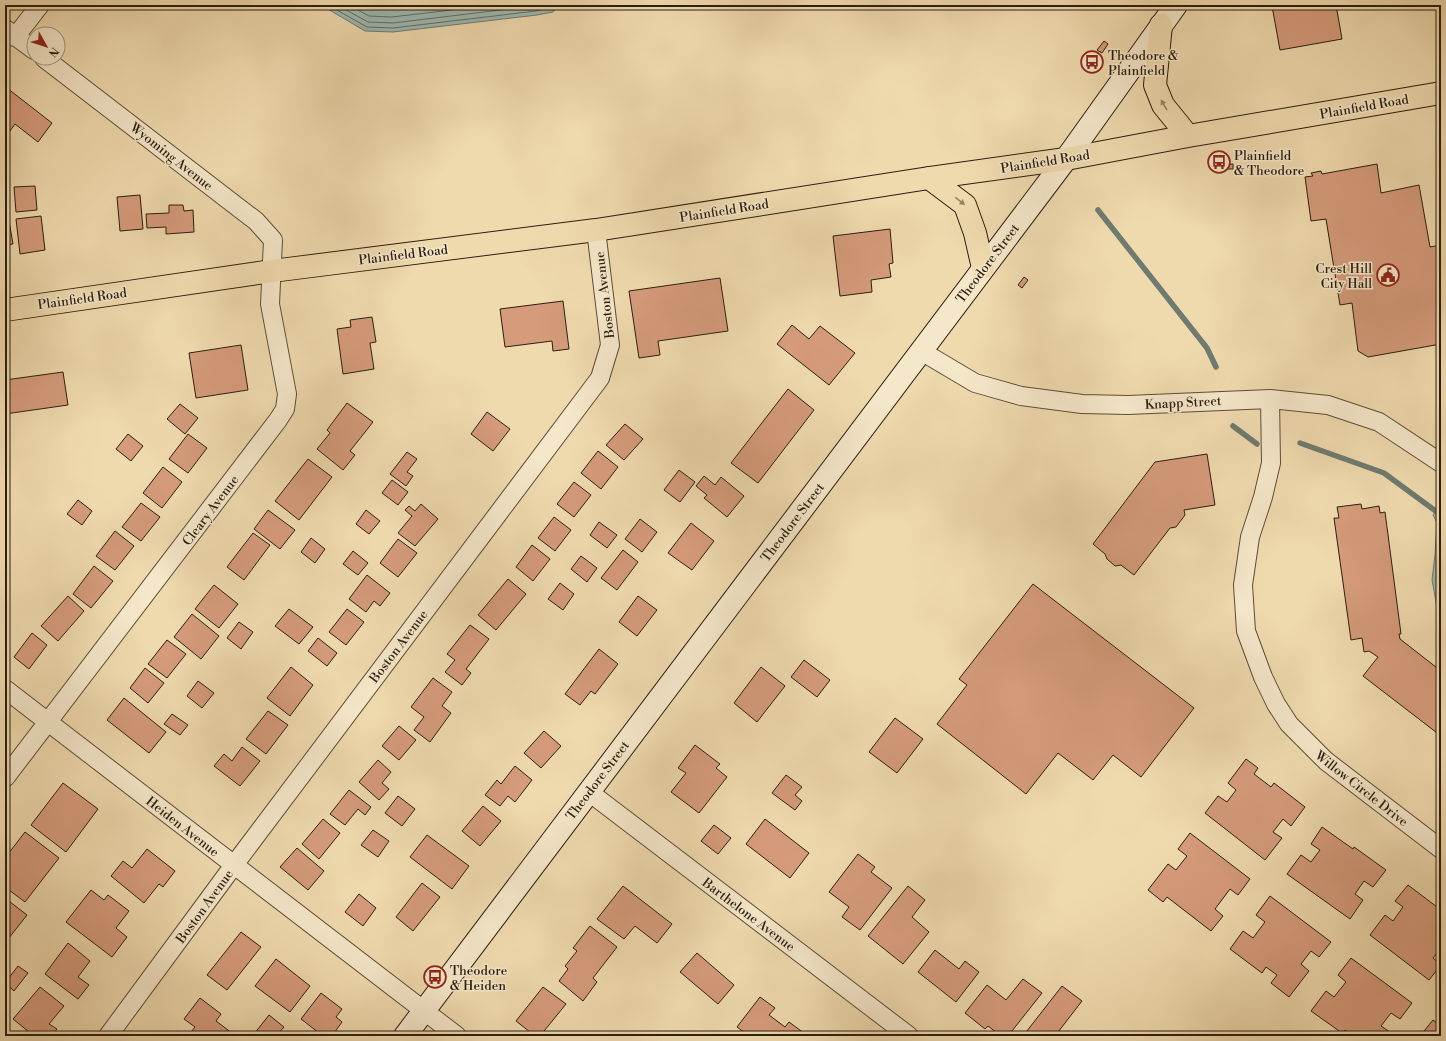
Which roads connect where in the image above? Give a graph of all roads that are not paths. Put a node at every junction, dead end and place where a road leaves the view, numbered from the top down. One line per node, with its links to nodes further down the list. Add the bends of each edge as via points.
1 (40, 5): 4 (street)
2 (1176, 5): 3 (main road, Theodore Street)
3 (1161, 25): 8 (main road, one-way to 3, via 1164,105 1155,85); 9 (main road, Theodore Street)
4 (9, 34): 5 (street)
5 (26, 45)
6 (54, 66): 13 (street, Wyoming Avenue, via 256,221 273,240)
7 (1441, 93): 8 (main road, Plainfield Road)
8 (1188, 136): 9 (main road, Plainfield Road)
9 (1066, 159): 10 (main road, Plainfield Road); 12 (main road, Theodore Street)
10 (929, 178): 11 (main road, Plainfield Road); 12 (main road, one-way to 12, via 965,205)
11 (596, 230): 13 (main road, Plainfield Road); 23 (street, Boston Avenue, via 610,345 600,378)
12 (983, 268): 15 (main road, Theodore Street)
13 (272, 271): 14 (main road, Plainfield Road); 19 (street, Cleary Avenue, via 270,304 288,394 284,409 265,438)
14 (5, 310)
15 (921, 351): 16 (street, Knapp Street, via 975,383 1022,396 1098,405); 21 (main road, Theodore Street)
16 (1270, 399): 17 (street, Knapp Street, via 1328,405 1379,422); 22 (street, Willow Circle Drive, via 1271,463 1250,537 1243,585 1246,631 1276,704 1289,724 1326,761)
17 (1441, 463)
18 (5, 689): 19 (street, Heiden Avenue)
19 (48, 722): 20 (street, Cleary Avenue); 23 (street, Heiden Avenue)
20 (5, 778)
21 (589, 792): 24 (main road, Theodore Street); 28 (street, Barthelone Avenue)
22 (1441, 849)
23 (234, 865): 24 (street, Heiden Avenue); 25 (street, Boston Avenue)
24 (424, 1011): 26 (main road, Theodore Street); 27 (street, Heiden Avenue)
25 (108, 1036)
26 (405, 1036)
27 (457, 1036)
28 (909, 1036)

